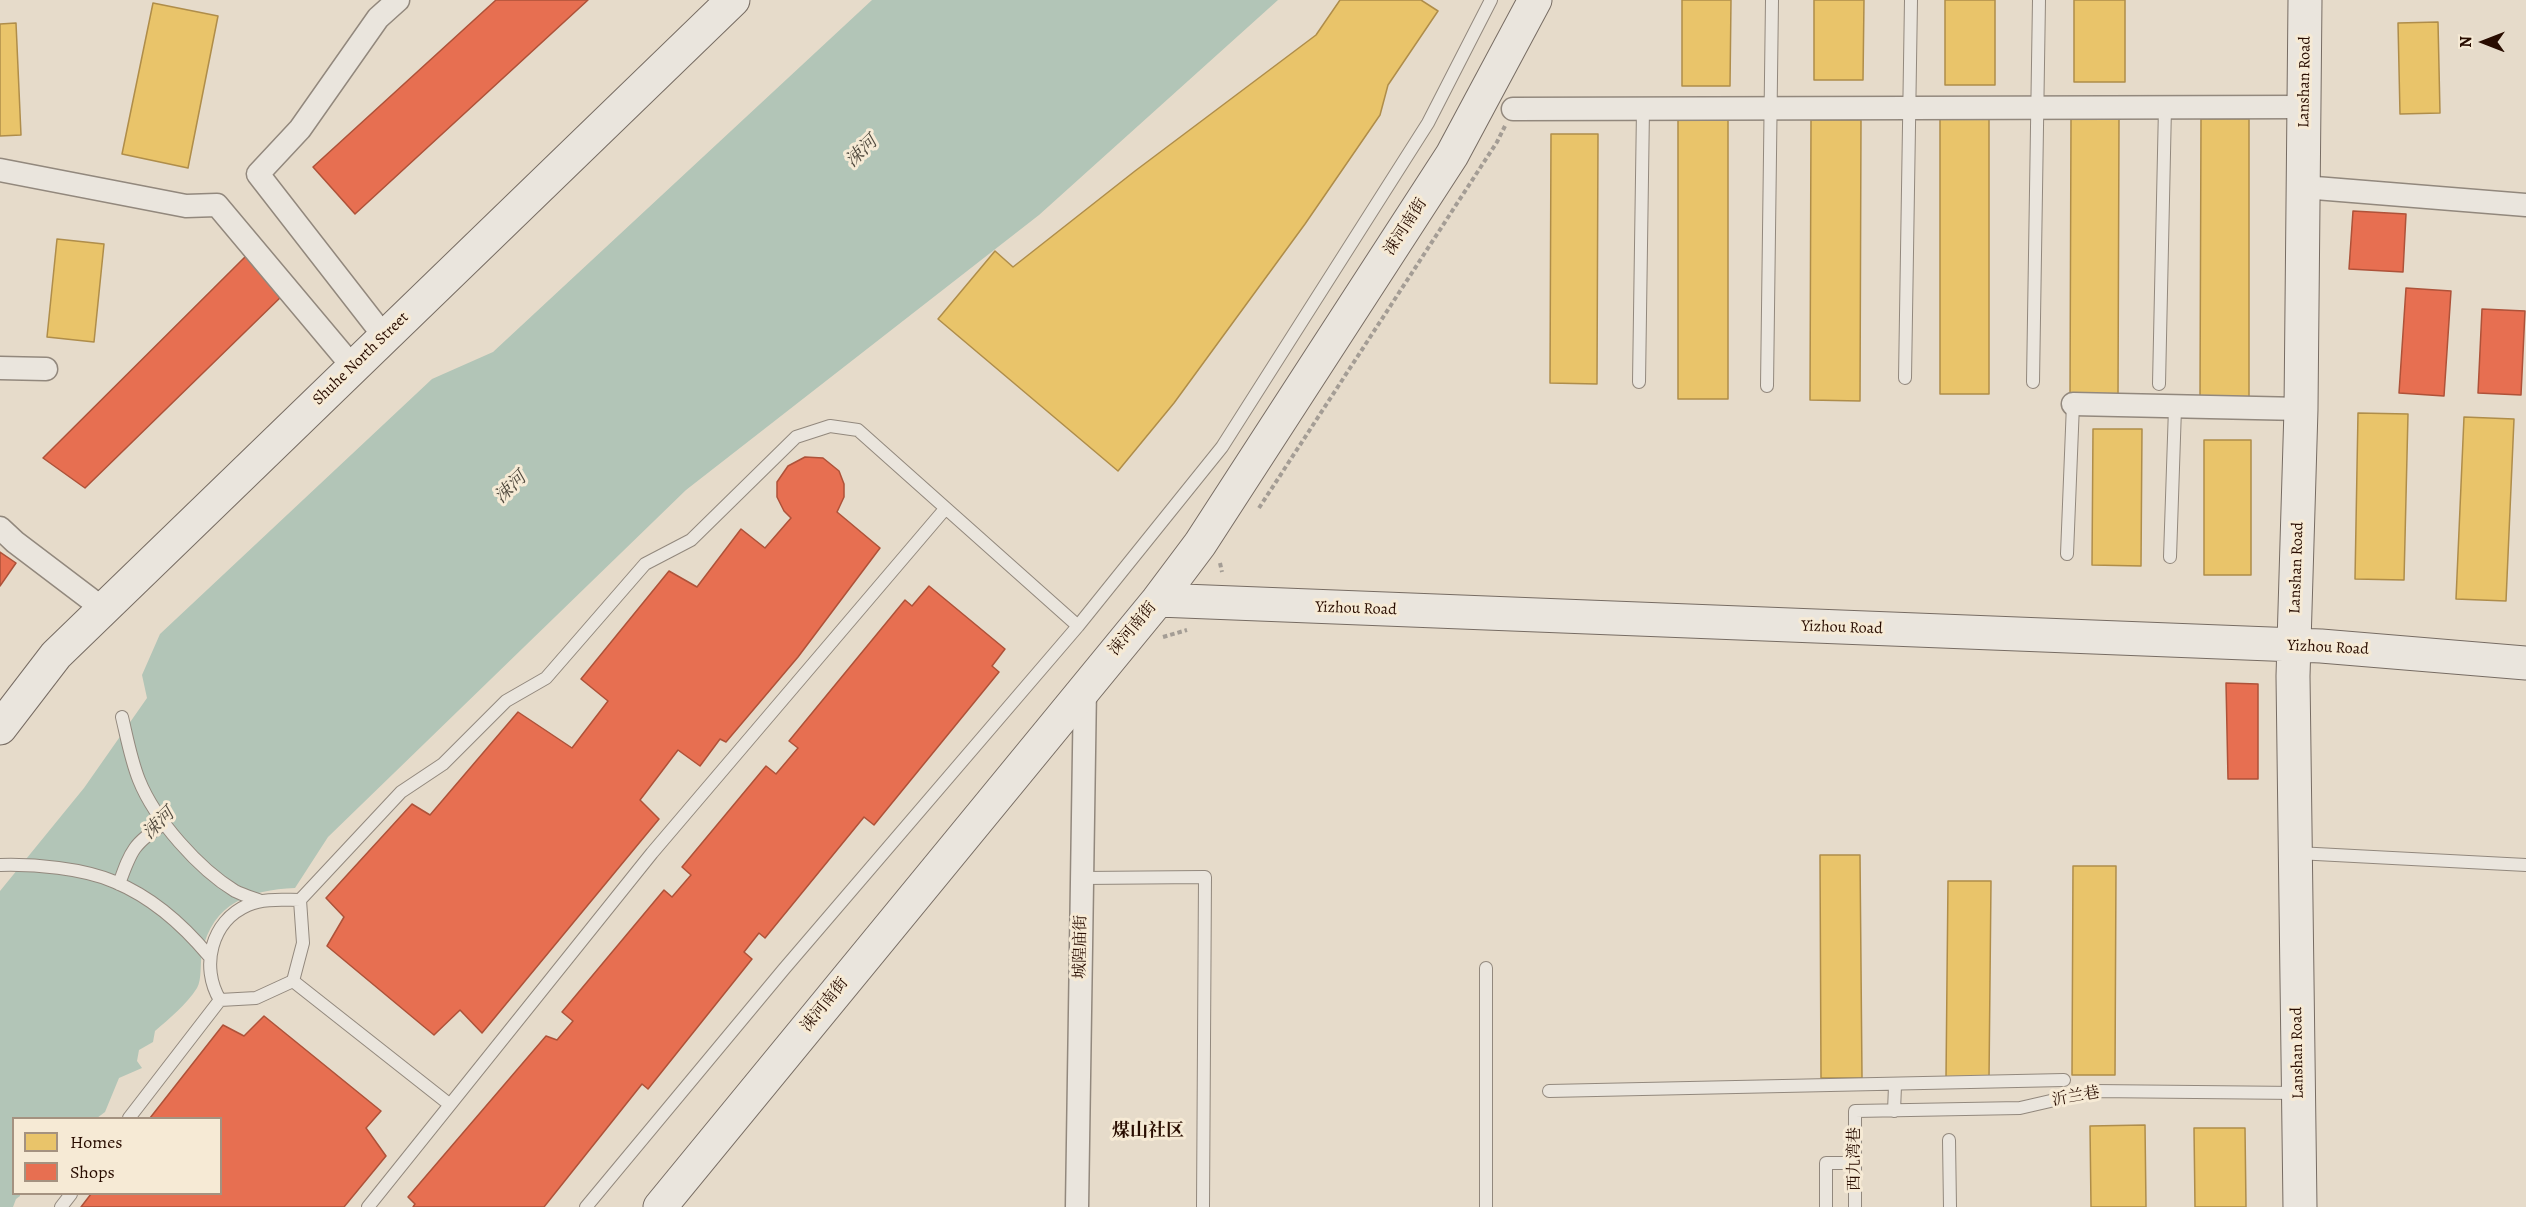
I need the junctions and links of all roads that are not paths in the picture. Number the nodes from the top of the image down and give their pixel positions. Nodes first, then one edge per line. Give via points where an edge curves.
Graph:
1 (398, 0) edge
2 (733, 0) edge
3 (1491, 0) edge
4 (1518, 0) edge
5 (1535, 0) edge
6 (1548, 0) edge
7 (1772, 0) edge
8 (1911, 0) edge
9 (2039, 0) edge
10 (2306, 0) edge
11 (2037, 107) junction
12 (2165, 107) junction
13 (2305, 107) junction
14 (1770, 108) junction
15 (1909, 108) junction
16 (1513, 109) road end
17 (1643, 109) junction
18 (1452, 155) junction
19 (0, 170) edge
20 (2303, 187) junction
21 (2526, 205) edge
22 (384, 336) junction
23 (352, 367) junction
24 (0, 368) edge
25 (46, 369) dead end
26 (1905, 378) dead end
27 (1639, 382) dead end
28 (2033, 382) dead end
29 (2159, 384) dead end
30 (1767, 386) dead end
31 (2073, 404) joint
32 (2175, 408) junction
33 (2301, 410) junction
34 (945, 509) junction
35 (0, 528) edge
36 (2067, 554) dead end
37 (2170, 557) dead end
38 (1158, 600) junction
39 (102, 608) junction
40 (1078, 626) junction
41 (2293, 647) junction
42 (2526, 663) edge
43 (1085, 687) junction
44 (122, 717) dead end
45 (0, 728) edge
46 (165, 823) junction
47 (2295, 853) junction
48 (0, 865) edge
49 (2526, 865) edge
50 (1082, 878) junction
51 (119, 884) junction
52 (300, 900) junction
53 (261, 901) junction
54 (209, 956) junction
55 (1486, 968) dead end
56 (293, 981) junction
57 (220, 1000) junction
58 (2064, 1080) dead end
59 (1895, 1086) junction
60 (1549, 1091) dead end
61 (2298, 1093) junction
62 (448, 1104) junction
63 (1855, 1111) joint
64 (1894, 1111) junction
65 (131, 1117) edge
66 (1950, 1140) dead end
67 (1855, 1163) junction
68 (70, 1195) edge
69 (61, 1207) edge
70 (368, 1207) edge
71 (586, 1207) edge
72 (660, 1207) edge
73 (1077, 1207) edge
74 (1203, 1207) edge
75 (1486, 1207) edge
76 (1826, 1207) edge
77 (1855, 1207) edge
78 (1950, 1207) edge
79 (2300, 1207) edge

1 - 22 street via 378,18 300,129 258,174
2 - 22 main road, Shuhe North Street
3 - 40 lane via 1428,123 1222,447
4 - 18 main road via 1468,100
5 - 18 main road, 涑河南街
6 - 18 main road via 1493,121
7 - 14 lane
8 - 15 lane
9 - 11 lane
10 - 13 main road, Lanshan Road
11 - 12 street
11 - 15 street
11 - 28 lane
12 - 13 street
12 - 29 lane
13 - 20 main road, Lanshan Road
14 - 15 street
14 - 17 street
14 - 30 lane
15 - 26 lane
16 - 17 street
17 - 27 lane
18 - 38 main road, 涑河南街 via 1200,544
19 - 23 street via 186,206 217,206
20 - 21 street
20 - 33 main road, Lanshan Road
22 - 23 main road, Shuhe North Street
23 - 39 main road, Shuhe North Street
24 - 25 street
31 - 32 street
31 - 36 lane
32 - 33 street
32 - 37 lane
33 - 41 main road, Lanshan Road
34 - 40 lane
34 - 52 lane via 858,430 830,426 796,436 691,540 645,564 546,678 506,701 443,764 401,792
34 - 62 lane via 652,853
35 - 39 street
38 - 41 main road, Yizhou Road
38 - 43 main road, 涑河南街
39 - 45 main road, Shuhe North Street via 56,654
40 - 71 lane via 783,969
41 - 42 main road, Yizhou Road
41 - 47 main road, Lanshan Road
43 - 50 street, 城隍庙街
43 - 72 main road, 涑河南街
44 - 46 lane via 139,781
46 - 51 lane via 137,843
46 - 53 lane via 216,878
47 - 49 lane
47 - 61 main road, Lanshan Road
48 - 51 lane via 77,872
50 - 73 street, 城隍庙街
50 - 74 lane via 1205,877
51 - 54 lane via 180,925
52 - 53 lane
52 - 56 lane via 303,943
53 - 54 lane via 247,905 219,929
54 - 57 lane via 212,988
55 - 75 lane
56 - 57 lane via 256,998
56 - 62 lane
57 - 65 lane
58 - 59 lane
59 - 60 lane
59 - 64 lane
61 - 64 lane, 沂兰巷 via 2094,1091 2020,1108
61 - 79 main road, Lanshan Road
62 - 70 lane
63 - 64 lane, 沂兰巷
63 - 67 lane, 西九湾巷
66 - 78 lane
67 - 76 lane via 1827,1163
67 - 77 lane, 西九湾巷
68 - 69 lane

